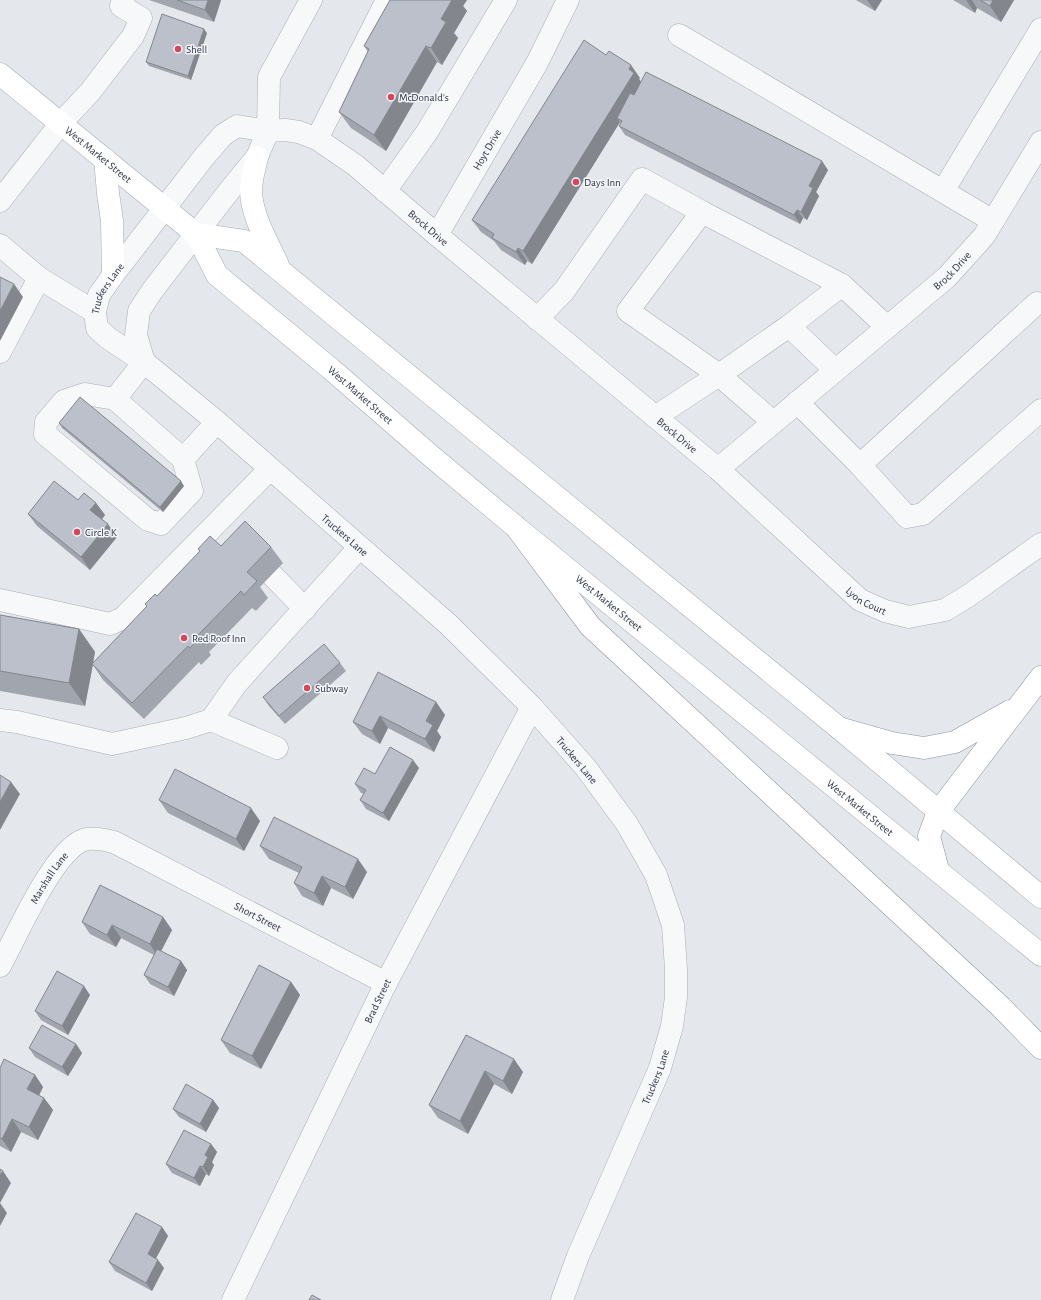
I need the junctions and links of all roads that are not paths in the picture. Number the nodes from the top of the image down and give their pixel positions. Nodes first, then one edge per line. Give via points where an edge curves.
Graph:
1 (123, 0) edge
2 (311, 0) edge
3 (387, 0) edge
4 (506, 0) edge
5 (568, 0) edge
6 (1041, 28) edge
7 (679, 35) dead end
8 (0, 74) edge
9 (61, 123) junction
10 (268, 131) junction
11 (317, 139) junction
12 (1041, 142) edge
13 (258, 157) junction
14 (105, 159) junction
15 (386, 191) junction
16 (943, 191) junction
17 (0, 201) edge
18 (164, 208) junction
19 (702, 212) junction
20 (993, 221) junction
21 (196, 234) junction
22 (436, 235) junction
23 (0, 245) edge
24 (280, 270) junction
25 (113, 275) junction
26 (39, 278) junction
27 (842, 285) junction
28 (1040, 300) edge
29 (95, 312) junction
30 (537, 318) junction
31 (789, 326) junction
32 (887, 327) junction
33 (0, 352) edge
34 (144, 362) junction
35 (835, 370) junction
36 (718, 376) junction
37 (115, 399) junction
38 (797, 402) junction
39 (1041, 410) edge
40 (655, 417) junction
41 (217, 422) junction
42 (773, 422) junction
43 (183, 459) junction
44 (860, 465) junction
45 (718, 468) junction
46 (270, 469) junction
47 (216, 523) junction
48 (516, 527) junction
49 (234, 539) edge
50 (1041, 544) edge
51 (359, 548) junction
52 (272, 575) dead end
53 (0, 600) edge
54 (306, 609) junction
55 (1041, 677) edge
56 (1018, 706) junction
57 (532, 707) junction
58 (0, 720) edge
59 (211, 720) junction
60 (839, 728) junction
61 (277, 748) dead end
62 (938, 812) junction
63 (130, 850) joint
64 (938, 870) junction
65 (1041, 897) edge
66 (1041, 955) edge
67 (0, 966) edge
68 (386, 983) junction
69 (1041, 1048) edge
70 (233, 1300) edge
71 (562, 1300) edge

1 - 9 street via 121,6 141,18 133,36 90,92
2 - 10 street via 269,77
3 - 11 street
4 - 15 street via 427,132
5 - 22 street, Hoyt Drive via 537,63
6 - 16 street
7 - 16 street
8 - 9 main road, West Market Street
9 - 14 main road, West Market Street
9 - 17 street
10 - 11 street, Brock Drive via 298,132
10 - 13 street
10 - 18 street, Brock Drive via 238,126 223,135
11 - 15 street, Brock Drive via 355,165
12 - 20 street, Brock Drive
13 - 21 street
13 - 24 main road via 250,189 252,202 259,225
14 - 18 main road, West Market Street
14 - 25 main road via 112,221
15 - 22 street, Brock Drive
16 - 20 street
18 - 21 main road, West Market Street
18 - 25 street, Truckers Lane
19 - 27 street
19 - 30 street via 642,179 564,291
19 - 36 street via 628,311
20 - 32 street, Brock Drive via 984,236 947,277
21 - 24 main road via 244,241
21 - 34 street via 139,311 136,335
21 - 48 main road, West Market Street via 217,275
22 - 30 street, Brock Drive
23 - 26 street
24 - 60 main road
25 - 29 street, Truckers Lane via 99,295
26 - 29 street
26 - 33 street
27 - 31 street
27 - 32 street
28 - 44 street
29 - 34 street, Truckers Lane via 97,328
30 - 40 street, Brock Drive
31 - 35 street
31 - 36 street
32 - 35 street, Brock Drive
34 - 37 street
34 - 41 street, Truckers Lane
35 - 38 street, Brock Drive
36 - 40 street
36 - 42 street
37 - 43 street
37 - 43 street via 84,394 64,401 46,422 45,434 148,520 161,524 192,491
38 - 42 street, Brock Drive
38 - 44 street
39 - 44 street via 923,514 907,517
40 - 45 street, Brock Drive
41 - 43 street
41 - 46 street, Truckers Lane
42 - 45 street, Brock Drive
45 - 50 street, Lyon Court via 860,600 885,612 909,617 945,610
46 - 47 street
46 - 51 street, Truckers Lane
47 - 49 street
47 - 53 street via 123,618 110,624
48 - 64 main road, West Market Street
48 - 69 main road via 590,626 1001,1007
51 - 54 street
51 - 57 street, Truckers Lane via 448,624
52 - 54 street
54 - 59 street via 237,683
55 - 56 main road
56 - 60 main road via 955,742 924,748 892,743
56 - 62 main road
57 - 68 street, Brad Street
57 - 71 street, Truckers Lane via 586,768 626,824 656,875 672,925 676,969 672,1026 660,1068 578,1256
58 - 59 street via 112,744
59 - 61 street
60 - 62 main road
62 - 64 main road via 929,836
62 - 65 main road
63 - 67 street, Marshall Lane via 114,842 91,838 70,849 46,879
63 - 68 street, Short Street
64 - 66 main road, West Market Street
68 - 70 street, Brad Street

